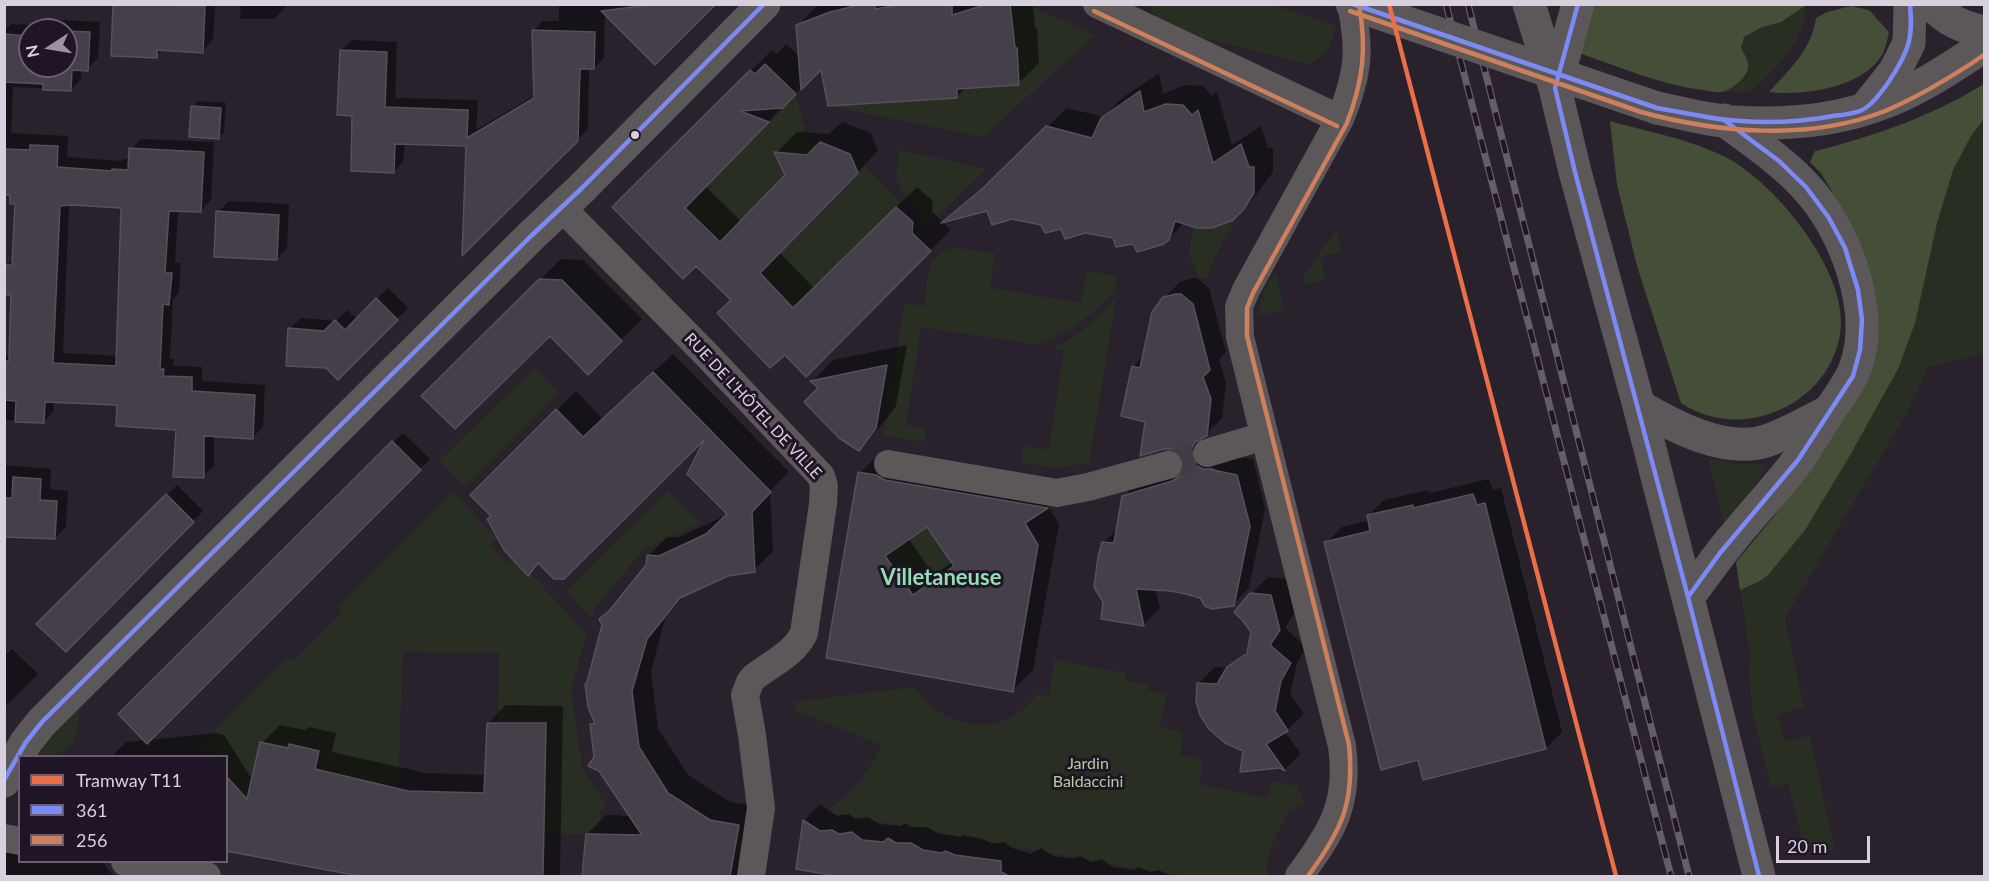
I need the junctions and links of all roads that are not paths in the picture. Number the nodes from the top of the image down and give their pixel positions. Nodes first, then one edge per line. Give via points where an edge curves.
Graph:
1 (764, 4) edge
2 (1097, 4) edge
3 (1352, 4) edge
4 (1529, 4) edge
5 (1578, 4) edge
6 (1910, 4) edge
7 (1932, 4) edge
8 (1984, 32) edge
9 (1984, 46) edge
10 (1555, 88) junction
11 (1863, 110) junction
12 (1340, 119) junction
13 (1724, 120) junction
14 (562, 208) junction
15 (1639, 406) junction
16 (1829, 411) junction
17 (1264, 436) junction
18 (1207, 453) tunnel mouth
19 (888, 464) dead end
20 (1168, 465) tunnel mouth
21 (1688, 597) junction
22 (19, 755) edge
23 (18, 756) edge
24 (4, 781) edge
25 (136, 863) edge
26 (207, 876) edge
27 (751, 876) edge
28 (1299, 876) edge
29 (1759, 876) edge

1 - 14 street
2 - 12 street
3 - 12 street via 1357,61 1352,91
3 - 13 street, bridge via 1657,108
4 - 10 street
5 - 10 street
6 - 11 street via 1911,29 1906,50 1884,86
7 - 8 street via 1957,24
9 - 11 street via 1912,89
10 - 15 street
11 - 13 street via 1779,123
12 - 17 street via 1239,307 1240,337
13 - 16 street via 1779,161 1806,187 1845,248 1858,290 1860,350 1852,376
14 - 22 street via 42,722
14 - 27 street, RUE DE L'HÔTEL DE VILLE via 704,352 823,482 804,633 789,652 754,677 745,695 761,808
15 - 16 street via 1680,429 1741,444 1765,441
15 - 21 street
16 - 21 street via 1798,460
17 - 18 street
17 - 28 street via 1345,769 1340,804 1330,831
19 - 20 street via 1057,493
21 - 29 street
23 - 24 street
25 - 26 street

